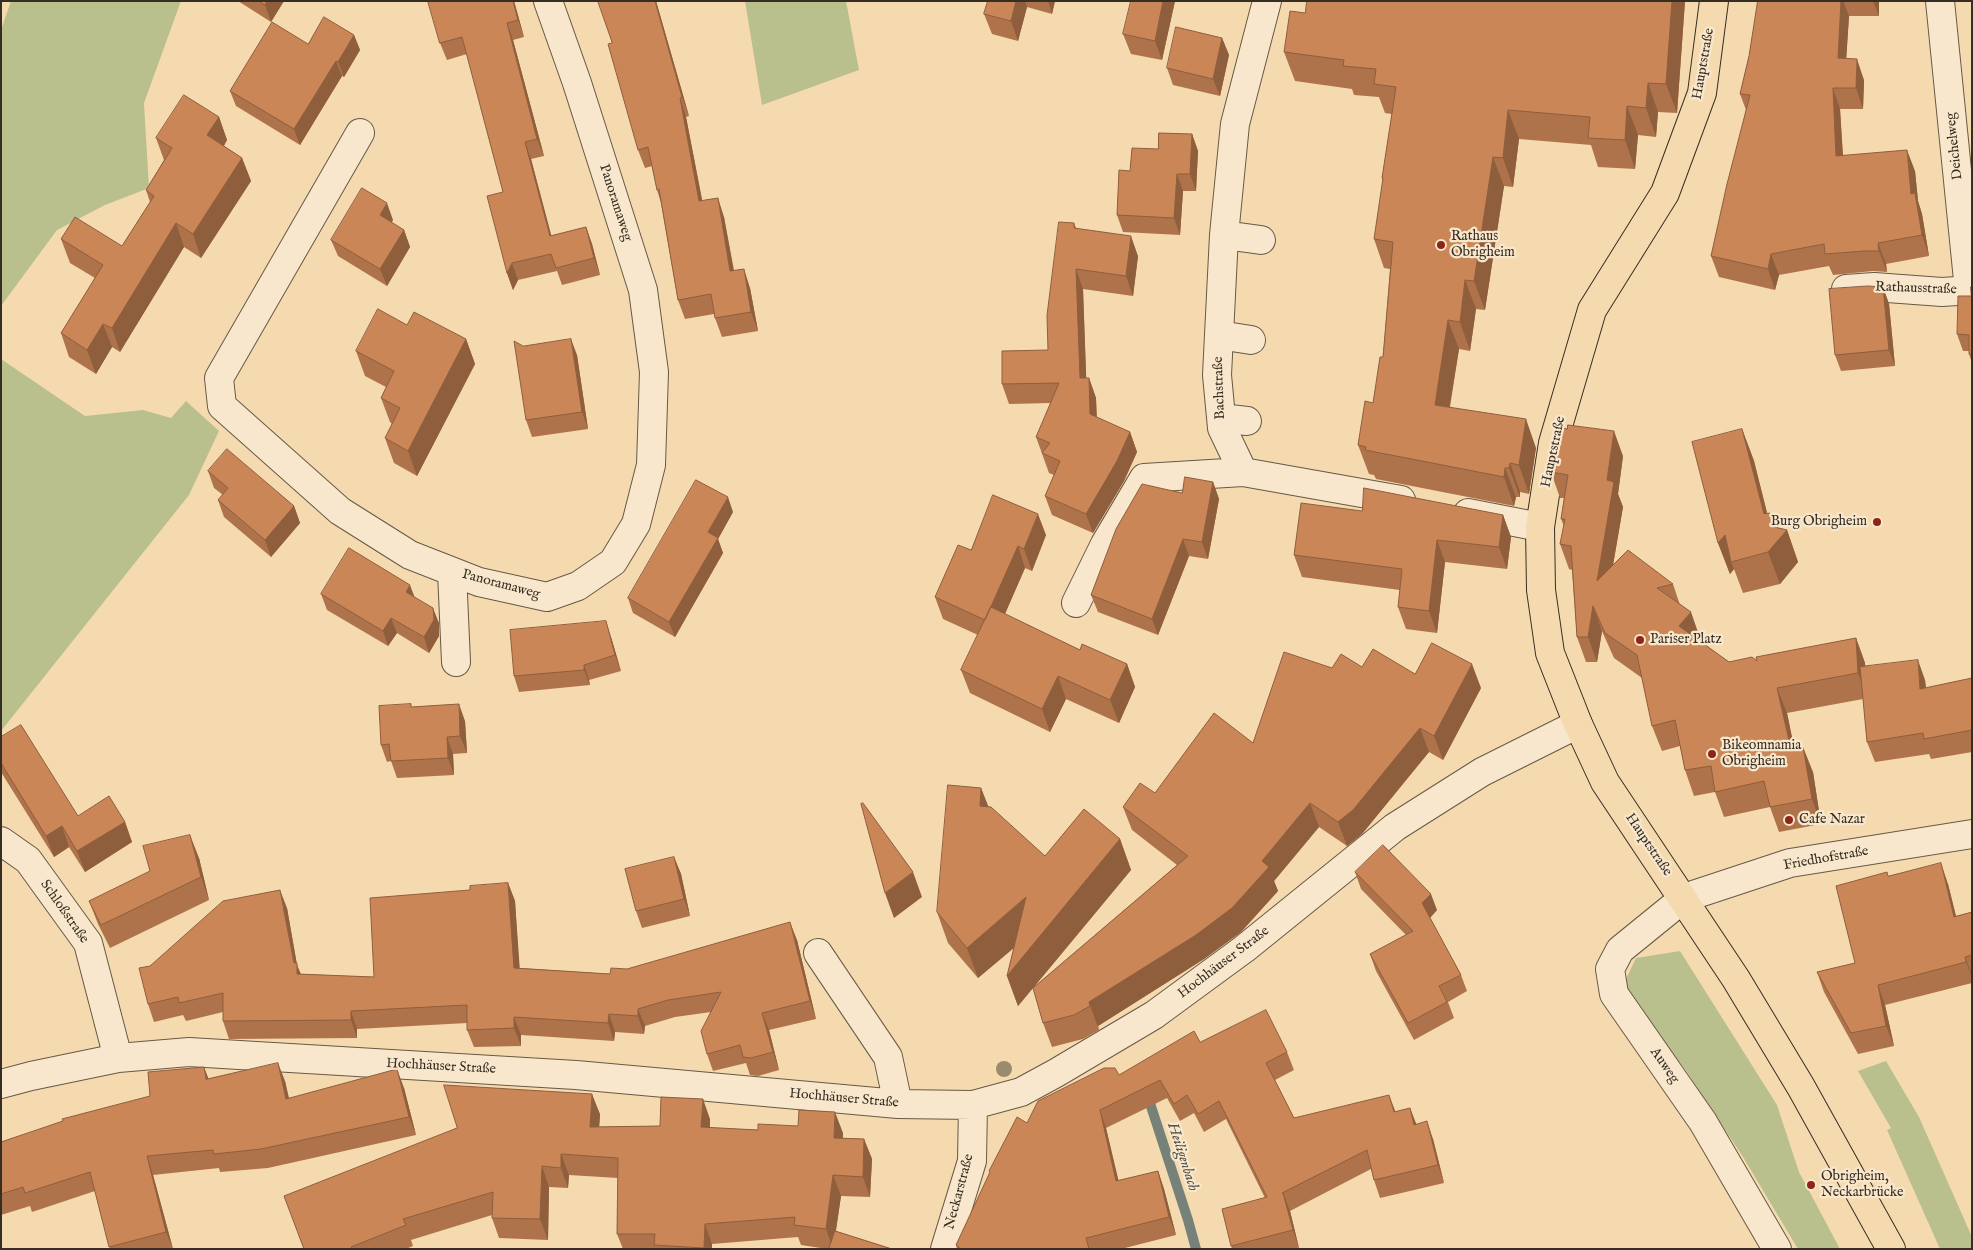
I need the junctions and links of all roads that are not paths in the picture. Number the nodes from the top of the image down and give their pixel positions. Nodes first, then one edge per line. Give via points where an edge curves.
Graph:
1 (548, 1) edge
2 (1266, 1) edge
3 (1714, 1) edge
4 (1940, 1) edge
5 (360, 133) dead end
6 (1224, 235) junction
7 (1261, 240) dead end
8 (1970, 290) edge
9 (1831, 291) edge
10 (1219, 335) junction
11 (1251, 340) dead end
12 (1243, 472) junction
13 (1540, 526) junction
14 (452, 572) junction
15 (1076, 603) dead end
16 (456, 662) dead end
17 (1578, 724) junction
18 (1972, 835) edge
19 (1, 841) edge
20 (1684, 898) junction
21 (818, 953) dead end
22 (118, 1058) junction
23 (1, 1084) edge
24 (898, 1104) junction
25 (974, 1105) junction
26 (945, 1249) edge
27 (1777, 1249) edge
28 (1891, 1249) edge

1 - 14 street, Panoramaweg via 643,290 654,372 651,465 636,524 613,562 578,586 547,597 479,582
2 - 6 street, Bachstraße via 1235,124
3 - 13 main road, Hauptstraße via 1702,92 1665,193 1592,310 1553,444
4 - 8 street, Deichelweg
5 - 14 street, Panoramaweg via 219,378 222,406 340,511 410,555
6 - 7 street
6 - 10 street, Bachstraße
8 - 9 street, Rathausstraße via 1942,292 1874,286
10 - 11 street
10 - 12 street, Bachstraße via 1217,375 1234,419 1222,428
12 - 13 street
12 - 15 street via 1144,478 1105,544
13 - 17 main road, Hauptstraße via 1540,590 1550,653
14 - 16 street
17 - 20 main road, Hauptstraße via 1605,782
17 - 25 street, Hochhäuser Straße via 1482,772 1395,826 1244,949 1154,1015 1021,1092
18 - 20 street, Friedhofstraße via 1790,863
19 - 22 street, Schloßstraße via 28,860 88,943
20 - 27 street, Auweg via 1620,950 1610,969 1614,994 1702,1122
20 - 28 main road, Hauptstraße via 1801,1087
21 - 24 street via 888,1057
22 - 23 street, Hochhäuser Straße
22 - 24 street, Hochhäuser Straße via 208,1053 576,1075
24 - 25 street, Hochhäuser Straße
25 - 26 street, Neckarstraße via 972,1161

